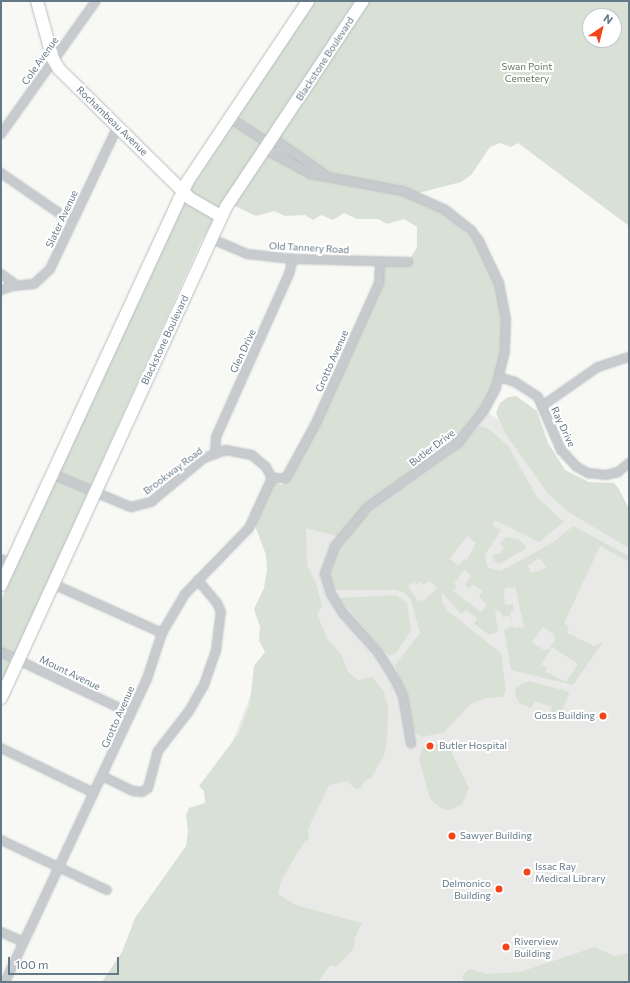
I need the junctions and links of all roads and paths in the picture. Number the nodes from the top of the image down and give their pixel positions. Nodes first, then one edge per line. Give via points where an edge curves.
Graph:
1 (36, 1) edge
2 (96, 1) edge
3 (308, 1) edge
4 (363, 1) edge
5 (53, 60) junction
6 (230, 118) junction
7 (118, 126) junction
8 (1, 134) edge
9 (268, 143) junction
10 (1, 173) edge
11 (332, 179) junction
12 (183, 191) junction
13 (221, 216) junction
14 (72, 222) junction
15 (212, 239) junction
16 (293, 259) junction
17 (380, 262) junction
18 (408, 262) dead end
19 (1, 274) edge
20 (16, 285) junction
21 (1, 290) edge
22 (629, 357) edge
23 (500, 377) junction
24 (542, 406) junction
25 (215, 453) junction
26 (629, 464) edge
27 (52, 474) junction
28 (272, 478) junction
29 (95, 493) junction
30 (6, 561) edge
31 (198, 580) junction
32 (53, 584) junction
33 (1, 585) edge
34 (162, 633) junction
35 (1, 652) edge
36 (19, 660) junction
37 (1, 698) edge
38 (130, 713) junction
39 (411, 743) dead end
40 (1, 748) edge
41 (102, 776) junction
42 (94, 793) junction
43 (1, 840) edge
44 (59, 867) junction
45 (107, 890) dead end
46 (1, 932) edge
47 (23, 942) junction
48 (5, 982) edge

1 - 5 main road, Rochambeau Avenue
2 - 5 street, Cole Avenue
3 - 6 main road
4 - 9 main road, Blackstone Boulevard
5 - 7 main road, Rochambeau Avenue
5 - 8 street, Cole Avenue
6 - 9 street, Butler Drive
6 - 12 main road
7 - 12 main road, Rochambeau Avenue
7 - 14 street, Slater Avenue
9 - 11 street, Butler Drive via 278,142
9 - 11 street, Butler Drive via 272,153 282,159 311,174
9 - 13 main road, Blackstone Boulevard
10 - 14 street
11 - 23 street, Butler Drive via 418,196 444,209 471,230 492,266 504,305 506,332
12 - 13 main road, Rochambeau Avenue
12 - 27 main road
13 - 15 main road, Blackstone Boulevard
14 - 20 street, Slater Avenue via 45,276 30,286
15 - 16 street, Old Tannery Road via 247,254
15 - 29 main road, Blackstone Boulevard
16 - 17 street, Old Tannery Road
16 - 25 street, Glen Drive via 289,274 216,437
17 - 18 street, Old Tannery Road
17 - 28 street, Grotto Avenue via 379,283 294,466 286,478
19 - 20 street
20 - 21 street, Slater Avenue
22 - 24 street, Ray Drive via 598,367
23 - 24 street, Ray Drive via 534,393
23 - 39 street, Butler Drive via 485,410 467,434 367,508 335,546 326,566 325,574 332,594 343,613 378,652 398,686
24 - 26 street, Ray Drive via 561,450 577,467 588,473 606,475 618,472
25 - 28 street, Brookway Road via 226,450 252,455 266,467
25 - 29 street, Brookway Road via 159,496 140,507 122,504
27 - 29 street, Brookway Road
27 - 30 main road
28 - 31 street, Grotto Avenue via 249,528
29 - 32 main road, Blackstone Boulevard
30 - 33 main road
31 - 34 street, Grotto Avenue via 185,594
31 - 41 street via 217,603 221,612 216,651 204,685 189,711 158,751 148,788 142,792 133,791
32 - 34 street
32 - 36 main road, Blackstone Boulevard
34 - 38 street, Grotto Avenue via 146,679
35 - 36 street, Mount Avenue
36 - 37 main road, Blackstone Boulevard
36 - 38 street, Mount Avenue
38 - 41 street, Grotto Avenue
40 - 42 street
41 - 42 street, Grotto Avenue
42 - 44 street, Grotto Avenue
43 - 44 street
44 - 45 street
44 - 47 street, Grotto Avenue
46 - 47 street
47 - 48 street, Grotto Avenue

